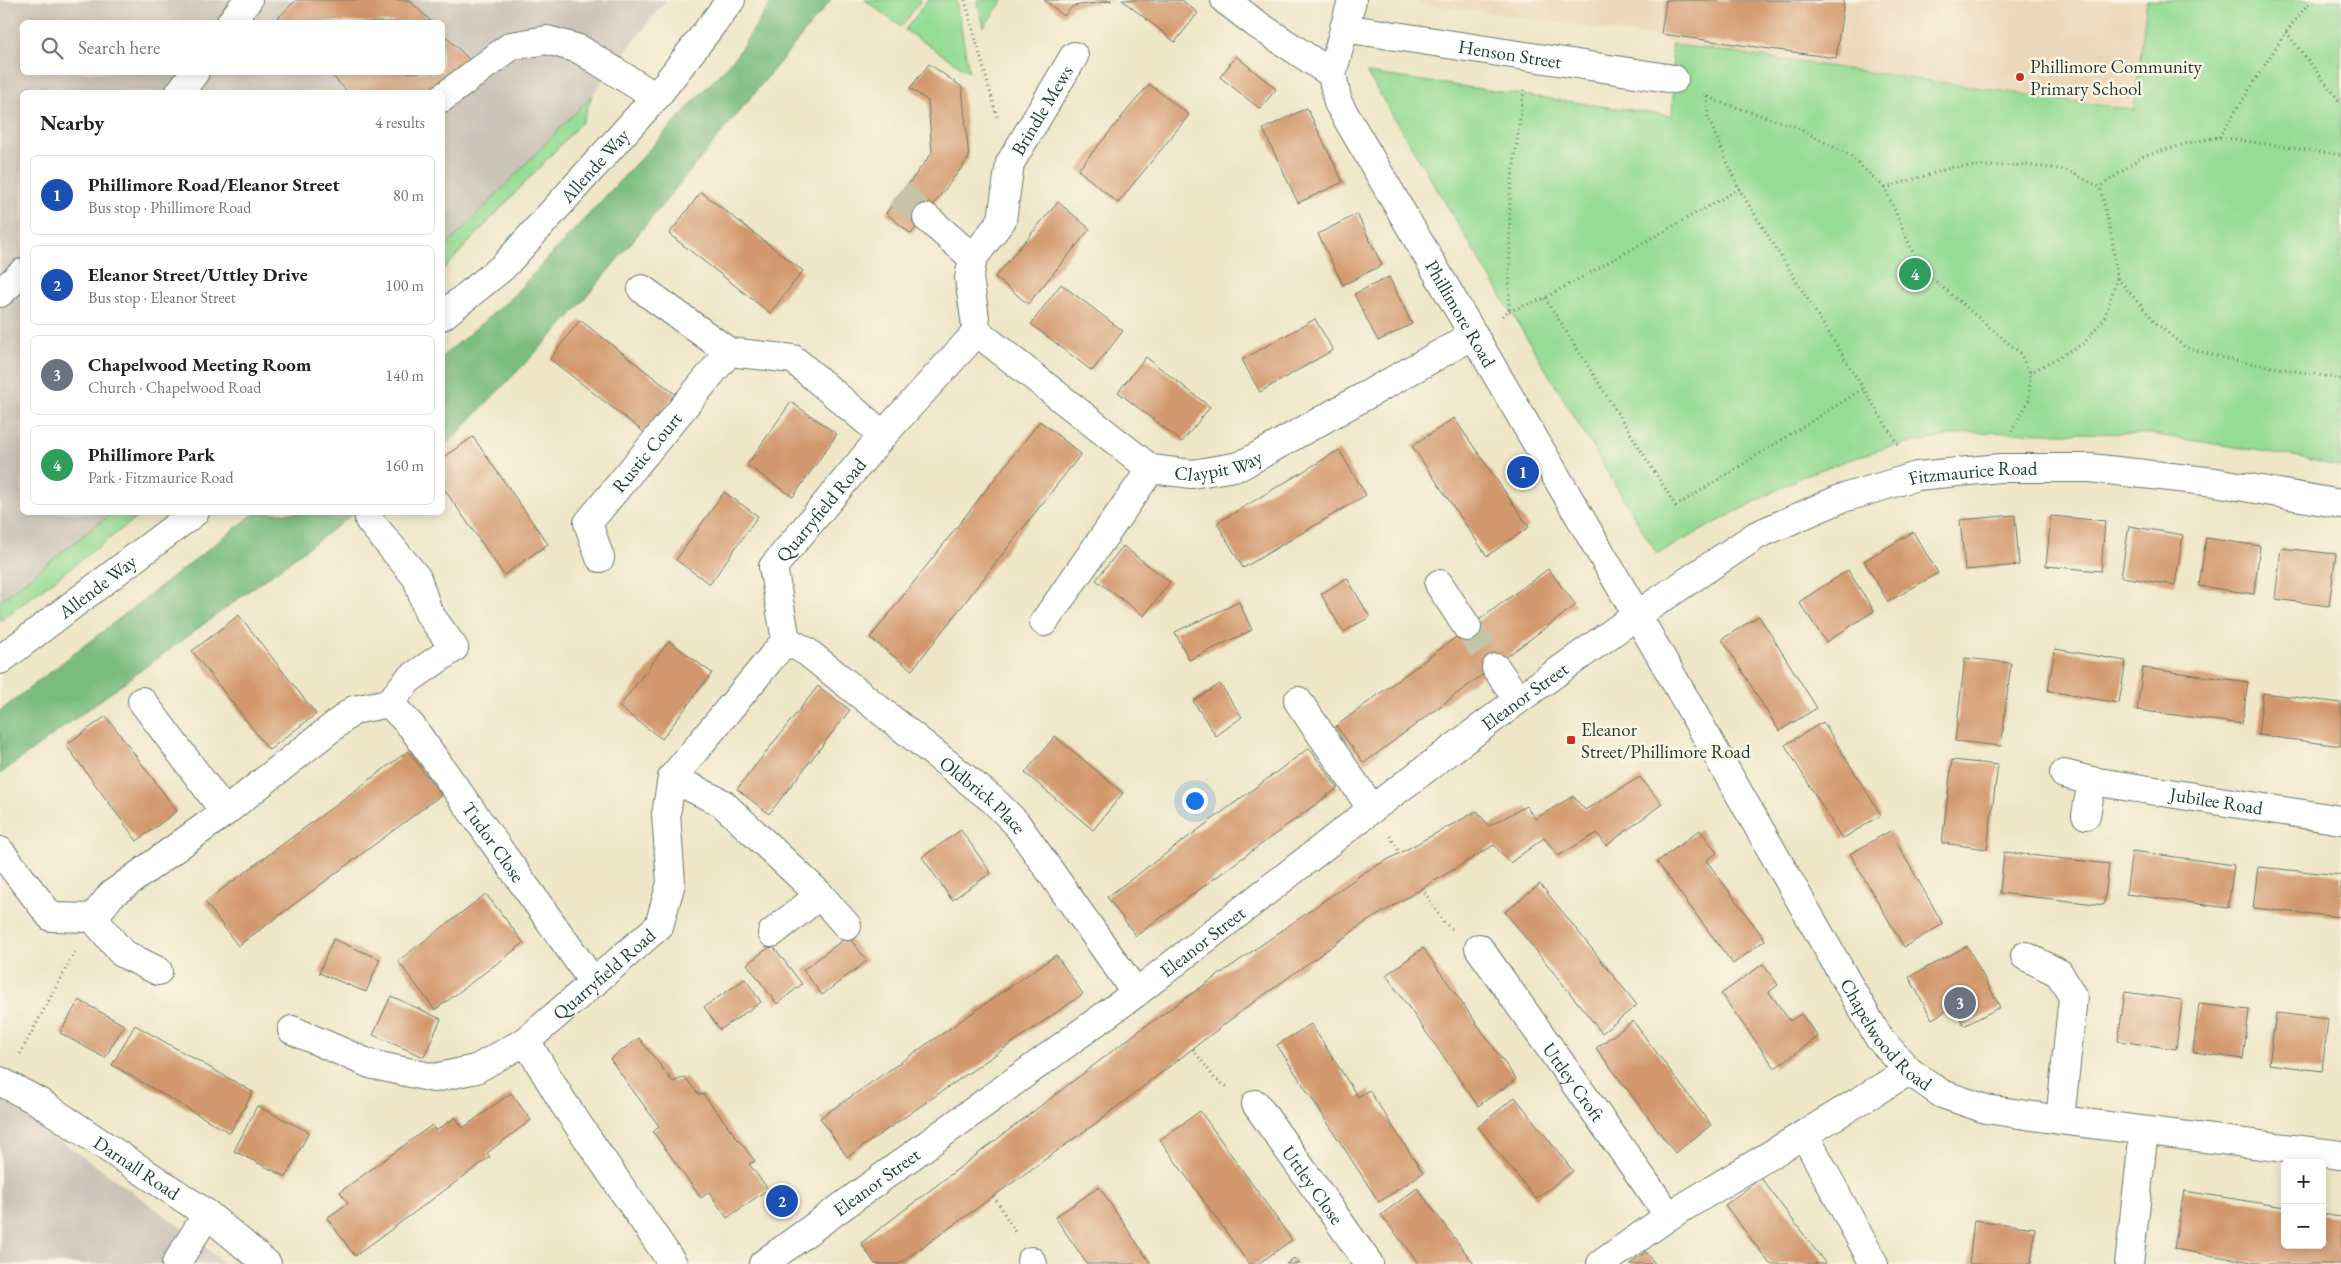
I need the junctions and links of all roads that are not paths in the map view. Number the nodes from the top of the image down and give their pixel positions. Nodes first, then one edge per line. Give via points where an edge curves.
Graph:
1 (248, 0) edge
2 (731, 0) edge
3 (1225, 0) edge
4 (1352, 0) edge
5 (233, 20) edge
6 (1344, 28) junction
7 (1074, 56) dead end
8 (1332, 74) junction
9 (193, 75) edge
10 (1674, 78) road end
11 (182, 90) edge
12 (445, 96) edge
13 (656, 97) junction
14 (927, 218) tunnel mouth
15 (973, 258) junction
16 (20, 275) edge
17 (642, 289) dead end
18 (0, 293) edge
19 (445, 314) edge
20 (977, 332) junction
21 (1474, 334) junction
22 (729, 352) junction
23 (883, 435) junction
24 (1152, 470) junction
25 (2341, 504) edge
26 (190, 515) edge
27 (368, 520) dead end
28 (600, 558) dead end
29 (1438, 584) dead end
30 (1637, 615) junction
31 (1044, 622) dead end
32 (1467, 627) tunnel mouth
33 (786, 640) junction
34 (0, 660) edge
35 (1496, 668) tunnel mouth
36 (1518, 700) junction
37 (142, 701) dead end
38 (1298, 701) dead end
39 (389, 703) junction
40 (2064, 774) dead end
41 (672, 778) junction
42 (2092, 781) junction
43 (1372, 809) junction
44 (225, 812) junction
45 (2086, 815) dead end
46 (2341, 820) edge
47 (0, 851) edge
48 (820, 895) junction
49 (93, 918) junction
50 (847, 926) dead end
51 (772, 933) dead end
52 (1479, 948) road end
53 (2025, 956) dead end
54 (158, 971) dead end
55 (594, 983) junction
56 (1136, 994) junction
57 (292, 1030) dead end
58 (526, 1041) junction
59 (1909, 1071) junction
60 (2, 1082) edge
61 (1256, 1104) road end
62 (2060, 1120) junction
63 (2144, 1131) junction
64 (1804, 1134) junction
65 (2341, 1155) edge
66 (207, 1214) junction
67 (1669, 1216) junction
68 (778, 1260) edge
69 (176, 1264) edge
70 (267, 1264) edge
71 (673, 1264) edge
72 (1369, 1264) edge
73 (1601, 1264) edge
74 (1874, 1264) edge
75 (2129, 1264) edge

1 - 5 street
2 - 13 street, Allende Way
3 - 8 street
4 - 6 street, Phillimore Road
6 - 8 street, Phillimore Road
6 - 10 street, Henson Street
7 - 15 street, Brindle Mews via 1010,163 1002,220
8 - 21 street, Phillimore Road via 1338,103
9 - 11 street
12 - 13 street via 511,46 547,40 579,49
13 - 19 street, Allende Way via 503,267
14 - 15 street
15 - 20 street, Brindle Mews via 969,278
16 - 18 street
17 - 22 street
20 - 23 street, Quarryfield Road
20 - 24 street, Claypit Way
21 - 24 street, Claypit Way via 1240,466 1192,474
21 - 30 street, Phillimore Road
22 - 23 street via 793,359
22 - 28 street, Rustic Court via 588,523
23 - 33 street, Quarryfield Road via 774,567
24 - 31 street
25 - 30 street, Fitzmaurice Road via 2215,482 2100,469 2000,468 1917,476 1840,499 1758,535
26 - 34 street, Allende Way
27 - 39 street via 417,578 428,612 454,648 408,680
29 - 32 street
30 - 36 street, Eleanor Street
30 - 59 street, Chapelwood Road via 1879,1038
33 - 41 street
33 - 56 street, Oldbrick Place via 822,664 993,800 1016,823
35 - 36 street
36 - 43 street, Eleanor Street
37 - 44 street
38 - 43 street
39 - 44 street via 354,710
39 - 55 street, Tudor Close via 412,727
40 - 42 street, Jubilee Road
41 - 48 street via 722,803
41 - 55 street, Quarryfield Road via 666,814 671,883 660,926
42 - 45 street
42 - 46 street, Jubilee Road
43 - 56 street, Eleanor Street
44 - 49 street via 111,895
47 - 49 street via 51,917
48 - 50 street
48 - 51 street
49 - 54 street via 122,953
52 - 67 street, Uttley Croft
53 - 62 street via 2059,973 2073,997
55 - 58 street, Quarryfield Road
56 - 68 street, Eleanor Street
57 - 58 street, Quarryfield Road via 370,1064 434,1078 476,1069
58 - 71 street via 564,1104
59 - 62 street, Chapelwood Road via 1942,1094 1986,1109
59 - 64 street
60 - 66 street, Darnall Road via 39,1102
61 - 72 street, Uttley Close
62 - 63 street, Chapelwood Road
63 - 65 street, Chapelwood Road
63 - 75 street
64 - 67 street
64 - 74 street
66 - 69 street
66 - 70 street, Darnall Road
67 - 73 street

